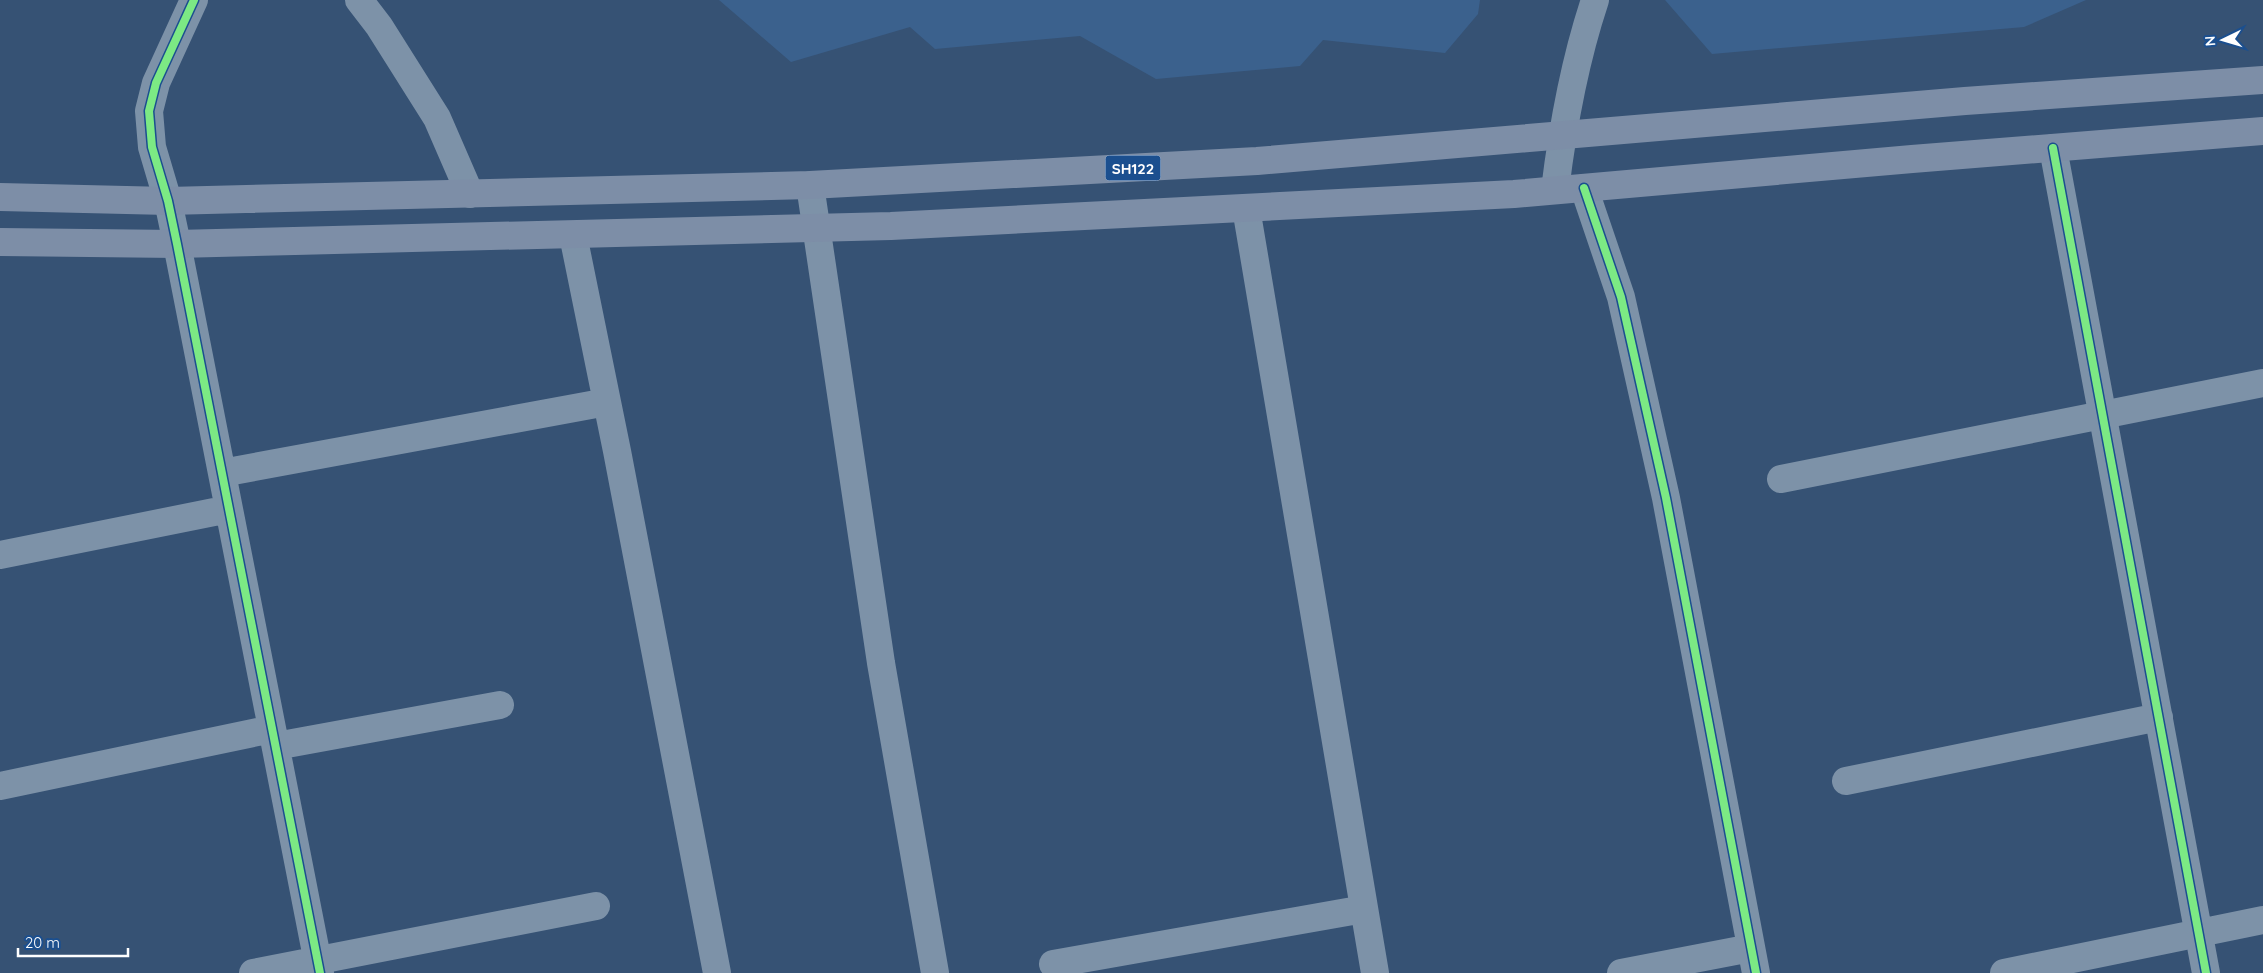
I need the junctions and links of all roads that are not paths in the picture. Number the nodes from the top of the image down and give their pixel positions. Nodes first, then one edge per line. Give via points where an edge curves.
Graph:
1 (194, 0) edge
2 (359, 0) edge
3 (1594, 0) edge
4 (2263, 80) edge
5 (2263, 131) edge
6 (1562, 136) junction
7 (2053, 148) junction
8 (810, 185) junction
9 (1584, 188) junction
10 (1555, 190) junction
11 (470, 194) junction
12 (0, 197) edge
13 (168, 201) junction
14 (1246, 208) junction
15 (815, 229) junction
16 (573, 235) junction
17 (0, 242) edge
18 (177, 244) junction
19 (2263, 384) edge
20 (606, 402) junction
21 (2104, 415) junction
22 (222, 473) junction
23 (1781, 479) dead end
24 (229, 509) junction
25 (0, 555) edge
26 (500, 705) dead end
27 (2159, 717) junction
28 (274, 738) junction
29 (1846, 781) dead end
30 (0, 786) edge
31 (596, 906) dead end
32 (1364, 908) junction
33 (2263, 920) edge
34 (2198, 934) junction
35 (1753, 960) edge
36 (1053, 964) dead end
37 (319, 967) edge
38 (252, 973) edge
39 (717, 973) edge
40 (935, 973) edge
41 (1375, 973) edge
42 (1621, 973) edge
43 (2004, 973) edge
44 (2206, 973) edge

1 - 13 street via 156,83 149,111 152,147
2 - 11 street via 379,26 436,118
3 - 6 street via 1579,47
4 - 6 main road, SH122 via 1955,102
5 - 7 main road
6 - 8 main road, SH122 via 1257,161
6 - 10 street
7 - 9 main road
7 - 21 street
8 - 11 main road, SH122
8 - 15 street
9 - 10 main road
9 - 35 street via 1621,297 1666,498
10 - 14 main road
11 - 13 main road, SH122
12 - 13 main road, SH122
13 - 18 street
14 - 15 main road
14 - 32 street
15 - 16 main road
15 - 40 street via 881,663
16 - 18 main road
16 - 20 street
17 - 18 main road
18 - 22 street
19 - 21 street
20 - 22 street
20 - 39 street
21 - 23 street
21 - 27 street
22 - 24 street
24 - 25 street
24 - 28 street
26 - 28 street
27 - 29 street
27 - 34 street
28 - 30 street
28 - 37 street
31 - 37 street
32 - 36 street
32 - 41 street
33 - 34 street
34 - 43 street
34 - 44 street
35 - 42 street
37 - 38 street

